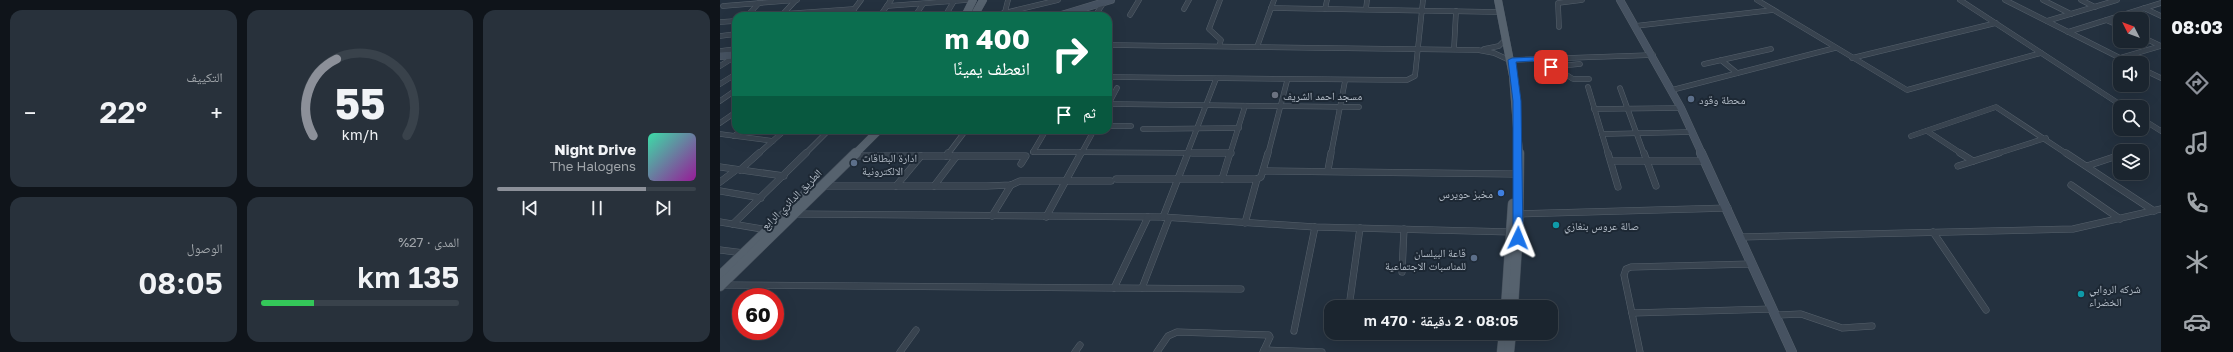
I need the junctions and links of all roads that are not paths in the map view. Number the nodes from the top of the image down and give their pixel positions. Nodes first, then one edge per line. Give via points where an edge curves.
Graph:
1 (728, 0) edge
2 (796, 0) edge
3 (861, 0) edge
4 (891, 0) edge
5 (967, 0) edge
6 (973, 0) edge
7 (984, 0) edge
8 (1008, 0) edge
9 (1055, 0) edge
10 (1139, 0) edge
11 (1189, 0) edge
12 (1220, 0) edge
13 (1274, 0) edge
14 (1327, 0) edge
15 (1367, 0) edge
16 (1423, 0) edge
17 (1494, 0) edge
18 (1498, 0) edge
19 (1582, 0) edge
20 (1620, 0) edge
21 (1758, 0) edge
22 (1960, 0) edge
23 (2005, 0) edge
24 (2043, 0) edge
25 (2081, 0) edge
26 (2117, 0) edge
27 (2158, 0) edge
28 (954, 1) junction
29 (1107, 1) edge
30 (2161, 2) edge
31 (759, 3) junction
32 (923, 4) junction
33 (887, 6) junction
34 (721, 7) edge
35 (2095, 7) junction
36 (1271, 8) junction
37 (2144, 8) junction
38 (854, 9) junction
39 (1184, 9) dead end
40 (1325, 9) junction
41 (1366, 9) junction
42 (1773, 10) junction
43 (1421, 11) junction
44 (1456, 11) junction
45 (751, 12) edge
46 (785, 12) edge
47 (831, 12) edge
48 (852, 12) edge
49 (883, 12) edge
50 (918, 12) edge
51 (947, 12) edge
52 (967, 12) edge
53 (976, 12) edge
54 (1005, 12) joint
55 (1071, 12) edge
56 (1098, 12) edge
57 (1498, 12) junction
58 (2071, 14) junction
59 (1130, 15) dead end
60 (2161, 16) edge
61 (732, 20) edge
62 (2106, 20) junction
63 (2047, 21) junction
64 (720, 22) edge
65 (1996, 23) junction
66 (2113, 23) edge
67 (1635, 26) junction
68 (1559, 27) dead end
69 (732, 32) edge
70 (2068, 32) junction
71 (729, 35) junction
72 (732, 35) edge
73 (720, 36) edge
74 (2149, 40) edge
75 (1504, 41) junction
76 (1112, 45) edge
77 (1219, 46) junction
78 (2161, 46) edge
79 (1257, 47) junction
80 (1835, 48) junction
81 (1419, 49) junction
82 (1454, 49) junction
83 (1771, 49) dead end
84 (1478, 50) junction
85 (720, 53) edge
86 (732, 53) edge
87 (2041, 53) junction
88 (1653, 55) junction
89 (732, 56) edge
90 (2116, 56) edge
91 (2127, 56) edge
92 (1852, 58) junction
93 (1535, 59) junction
94 (1509, 60) junction
95 (1720, 60) junction
96 (1580, 64) dead end
97 (1704, 64) dead end
98 (720, 66) edge
99 (1554, 67) junction
100 (2149, 72) edge
101 (1737, 73) junction
102 (732, 77) edge
103 (1112, 77) edge
104 (2161, 78) edge
105 (1216, 79) junction
106 (1589, 79) dead end
107 (720, 81) edge
108 (726, 81) junction
109 (732, 81) edge
110 (1287, 81) junction
111 (1345, 81) junction
112 (720, 84) edge
113 (1588, 87) dead end
114 (1117, 88) dead end
115 (1620, 88) dead end
116 (1672, 90) junction
117 (732, 93) edge
118 (1112, 97) edge
119 (2113, 100) edge
120 (720, 101) edge
121 (1112, 104) edge
122 (1206, 106) junction
123 (1245, 106) junction
124 (1280, 106) junction
125 (1340, 106) junction
126 (1359, 107) dead end
127 (1627, 108) junction
128 (1681, 108) junction
129 (1594, 109) junction
130 (732, 115) edge
131 (720, 123) edge
132 (2149, 123) edge
133 (1112, 126) edge
134 (1130, 126) dead end
135 (1197, 128) junction
136 (1239, 128) junction
137 (1143, 129) dead end
138 (1927, 131) junction
139 (2161, 131) edge
140 (1692, 132) junction
141 (1637, 133) junction
142 (720, 134) edge
143 (737, 134) edge
144 (781, 134) edge
145 (826, 134) edge
146 (868, 134) edge
147 (875, 134) edge
148 (961, 134) edge
149 (1044, 134) edge
150 (1092, 134) edge
151 (1602, 134) junction
152 (734, 136) junction
153 (1911, 136) dead end
154 (2046, 138) junction
155 (773, 141) junction
156 (1082, 152) junction
157 (1187, 152) junction
158 (1231, 153) junction
159 (853, 156) junction
160 (920, 156) junction
161 (946, 156) junction
162 (956, 157) junction
163 (2113, 157) edge
164 (1647, 160) junction
165 (1611, 161) junction
166 (1705, 161) junction
167 (1974, 161) junction
168 (1515, 163) junction
169 (1021, 164) dead end
170 (1958, 166) dead end
171 (2087, 166) junction
172 (720, 167) edge
173 (738, 170) junction
174 (1328, 170) junction
175 (1263, 171) junction
176 (1513, 174) junction
177 (784, 176) junction
178 (1177, 179) junction
179 (1257, 179) junction
180 (1222, 180) junction
181 (1066, 181) junction
182 (720, 182) edge
183 (1011, 185) junction
184 (2071, 185) dead end
185 (822, 186) junction
186 (896, 186) junction
187 (934, 186) junction
188 (1656, 186) dead end
189 (1618, 187) dead end
190 (720, 191) edge
191 (761, 198) junction
192 (1728, 208) junction
193 (2158, 210) edge
194 (794, 214) junction
195 (1519, 214) junction
196 (992, 216) junction
197 (1046, 217) junction
198 (1148, 217) junction
199 (1166, 218) junction
200 (2120, 219) junction
201 (720, 222) edge
202 (1245, 223) junction
203 (733, 224) junction
204 (1315, 227) junction
205 (1360, 228) junction
206 (1404, 229) junction
207 (772, 231) junction
208 (1512, 232) junction
209 (1933, 232) junction
210 (1741, 237) junction
211 (720, 250) edge
212 (744, 253) junction
213 (1752, 264) junction
214 (1402, 272) dead end
215 (720, 282) edge
216 (1114, 288) junction
217 (1142, 288) junction
218 (1240, 289) dead end
219 (1350, 300) edge
220 (1507, 300) edge
221 (1513, 300) edge
222 (1986, 310) dead end
223 (1774, 312) junction
224 (1632, 313) junction
225 (1872, 326) dead end
226 (916, 330) dead end
227 (1294, 331) dead end
228 (1503, 340) edge
229 (1510, 340) edge
230 (1080, 345) dead end
231 (1263, 351) edge
232 (900, 352) edge
233 (1074, 352) edge
234 (1158, 352) edge
235 (1322, 352) edge
236 (1502, 352) edge
237 (1509, 352) edge
238 (1640, 352) edge
239 (1792, 352) edge

1 - 34 street
2 - 31 street
2 - 46 street
3 - 38 street
4 - 33 street
5 - 28 street
6 - 52 main road
7 - 53 main road
8 - 54 street
9 - 54 street
10 - 59 street
11 - 39 street
12 - 77 street via 1209,29 1221,40
13 - 36 street
14 - 40 street
15 - 41 street
16 - 43 street
17 - 57 main road
18 - 94 main road
19 - 68 street via 1558,3
20 - 67 main road
21 - 42 street
22 - 65 street
23 - 63 street
24 - 58 street
25 - 35 street
26 - 35 street
27 - 30 street
28 - 32 street
28 - 51 street
29 - 55 main road
29 - 56 street
30 - 37 street
31 - 34 street
31 - 45 street
32 - 33 street
32 - 50 street
33 - 49 street
35 - 58 street
36 - 40 street
36 - 79 street
37 - 60 street
37 - 62 street
38 - 47 street
38 - 48 street
40 - 41 street
41 - 43 street
42 - 67 street
42 - 80 street
43 - 44 street
43 - 81 street
44 - 57 street
44 - 82 street
57 - 75 main road
58 - 63 street
61 - 64 street
62 - 66 street
62 - 70 street
63 - 70 street
65 - 87 street
65 - 92 street
67 - 88 main road
69 - 71 street
70 - 90 street
71 - 72 street
71 - 73 street
74 - 78 street
75 - 84 street via 1494,48
75 - 94 main road
76 - 77 street
77 - 79 street
78 - 91 street
79 - 81 street
80 - 92 street
80 - 101 street
81 - 82 street
81 - 111 street via 1415,76 1410,79
82 - 84 street
83 - 95 street
84 - 94 street via 1494,53
85 - 86 main road
87 - 92 street via 1908,90
87 - 119 street
88 - 93 street
88 - 116 main road
89 - 98 street
93 - 94 street
93 - 99 street via 1543,66
94 - 168 main road
95 - 97 street
95 - 101 street
96 - 99 street
99 - 106 street via 1573,79
100 - 104 street
101 - 116 street
102 - 108 street
103 - 105 street
105 - 110 street
105 - 122 street
107 - 108 street
108 - 109 street
108 - 112 street
110 - 111 street
110 - 124 street
111 - 125 street
113 - 129 street
114 - 118 street
115 - 127 street
116 - 128 main road
117 - 120 street
121 - 122 street
122 - 123 street
122 - 135 street
123 - 124 street
123 - 136 street
124 - 125 street
124 - 175 street
125 - 126 street
125 - 174 street
127 - 128 street
127 - 129 street
127 - 141 street
128 - 140 main road
129 - 151 street
130 - 131 street
132 - 139 street
133 - 134 street
135 - 136 street
135 - 137 street
135 - 157 street
136 - 158 street
138 - 153 street
138 - 154 street via 1995,106
138 - 167 street
140 - 141 street
140 - 166 main road
141 - 151 street
141 - 164 street
142 - 152 street
143 - 152 street
144 - 155 street
145 - 177 street
146 - 207 main road, الطريق الدائري الرابع
147 - 159 main road, الطريق الدائري الرابع
148 - 161 street
149 - 156 street via 1033,152
150 - 156 street
151 - 165 street
152 - 155 street
154 - 167 street
154 - 171 street
155 - 173 street
156 - 157 street
156 - 181 street
157 - 158 street
157 - 178 street
158 - 180 street
159 - 160 street
159 - 185 main road, الطريق الدائري الرابع
160 - 161 street
160 - 186 street
161 - 162 street
162 - 169 street via 1026,156
162 - 187 street
163 - 171 street
164 - 165 street
164 - 166 street
164 - 188 street
165 - 189 street
166 - 192 main road
167 - 170 street
168 - 176 main road
168 - 195 main road
171 - 193 street
172 - 173 street
173 - 177 street
173 - 182 street
174 - 175 street
174 - 176 street
175 - 179 street
176 - 208 main road
177 - 191 street
178 - 180 street
178 - 181 street
178 - 199 street
179 - 180 street
179 - 202 street
181 - 183 street via 1020,181
181 - 197 street
183 - 187 street
183 - 196 street
184 - 200 street
185 - 186 street
185 - 194 main road, الطريق الدائري الرابع
186 - 187 street
190 - 191 street
191 - 203 street
192 - 195 street
192 - 210 main road
193 - 200 street
194 - 196 street
194 - 207 main road, الطريق الدائري الرابع
195 - 221 main road
196 - 197 street
197 - 198 street
198 - 199 street
198 - 216 street
199 - 202 street
199 - 217 street
200 - 209 street via 2073,229
201 - 203 street
202 - 204 street
203 - 207 street
204 - 205 street
204 - 227 street
205 - 206 street
205 - 219 street
206 - 208 street
206 - 214 street
207 - 212 main road, الطريق الدائري الرابع
207 - 215 main road, الطريق الدائري الرابع
208 - 220 main road
209 - 210 street
209 - 222 street
210 - 213 main road
211 - 212 street
212 - 215 main road, الطريق الدائري الرابع
213 - 223 main road
213 - 224 street via 1631,266 1626,269 1624,275
215 - 216 street
216 - 217 street
217 - 218 street
223 - 224 street
223 - 225 street via 1801,314 1842,328
223 - 239 main road
224 - 238 street
226 - 232 street
228 - 236 main road
229 - 237 main road
230 - 233 street
231 - 234 street via 1269,335 1177,332 1168,336
231 - 235 street

